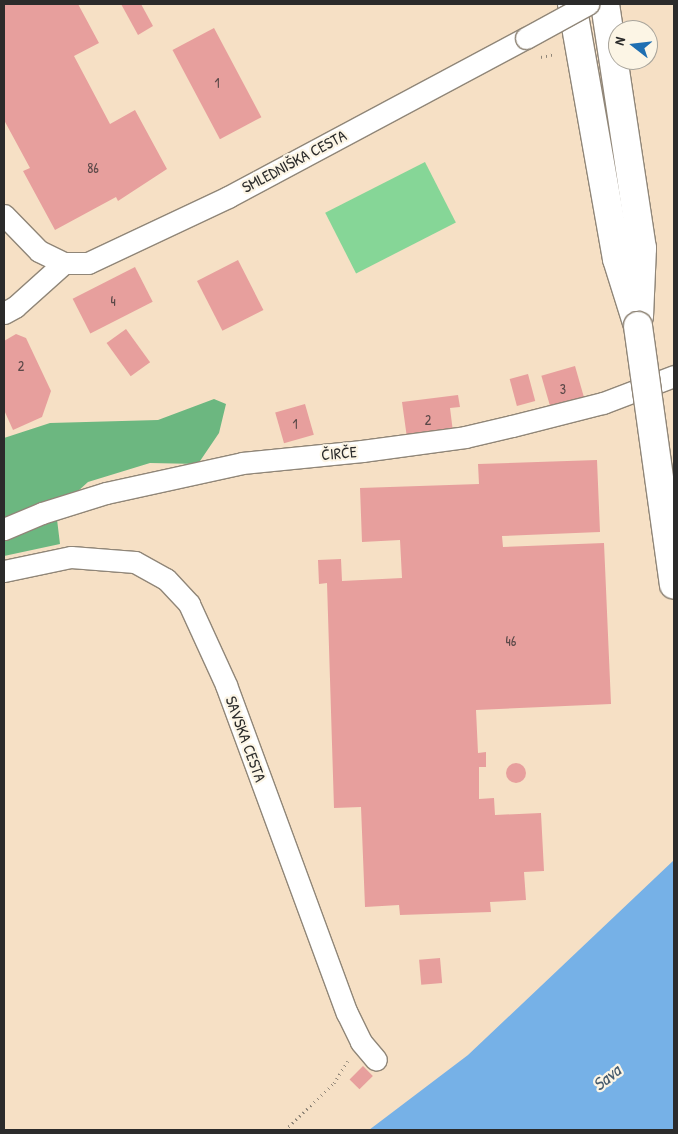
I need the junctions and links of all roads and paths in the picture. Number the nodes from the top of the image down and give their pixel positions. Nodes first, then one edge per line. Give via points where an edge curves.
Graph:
1 (572, 4) edge
2 (588, 4) edge
3 (605, 4) edge
4 (4, 215) edge
5 (64, 264) junction
6 (4, 313) edge
7 (638, 326) junction
8 (674, 376) edge
9 (4, 529) edge
10 (4, 571) edge
11 (674, 585) edge
12 (361, 1042) junction
13 (376, 1060) dead end
14 (285, 1130) edge

1 - 7 main road via 617,259
2 - 5 street, SMLEDNIŠKA CESTA, bridge via 228,197 88,263
3 - 7 main road via 642,248
4 - 5 street, SMLEDNIŠKA CESTA via 39,252
5 - 6 street via 16,308
7 - 11 main road, bridge
8 - 9 street, ČIRČE via 603,403 465,437 362,452 242,462 106,493
10 - 12 street, SAVSKA CESTA via 71,557 136,562 166,579 189,604 226,685 347,1013
12 - 13 street, SAVSKA CESTA
12 - 14 path via 334,1083

